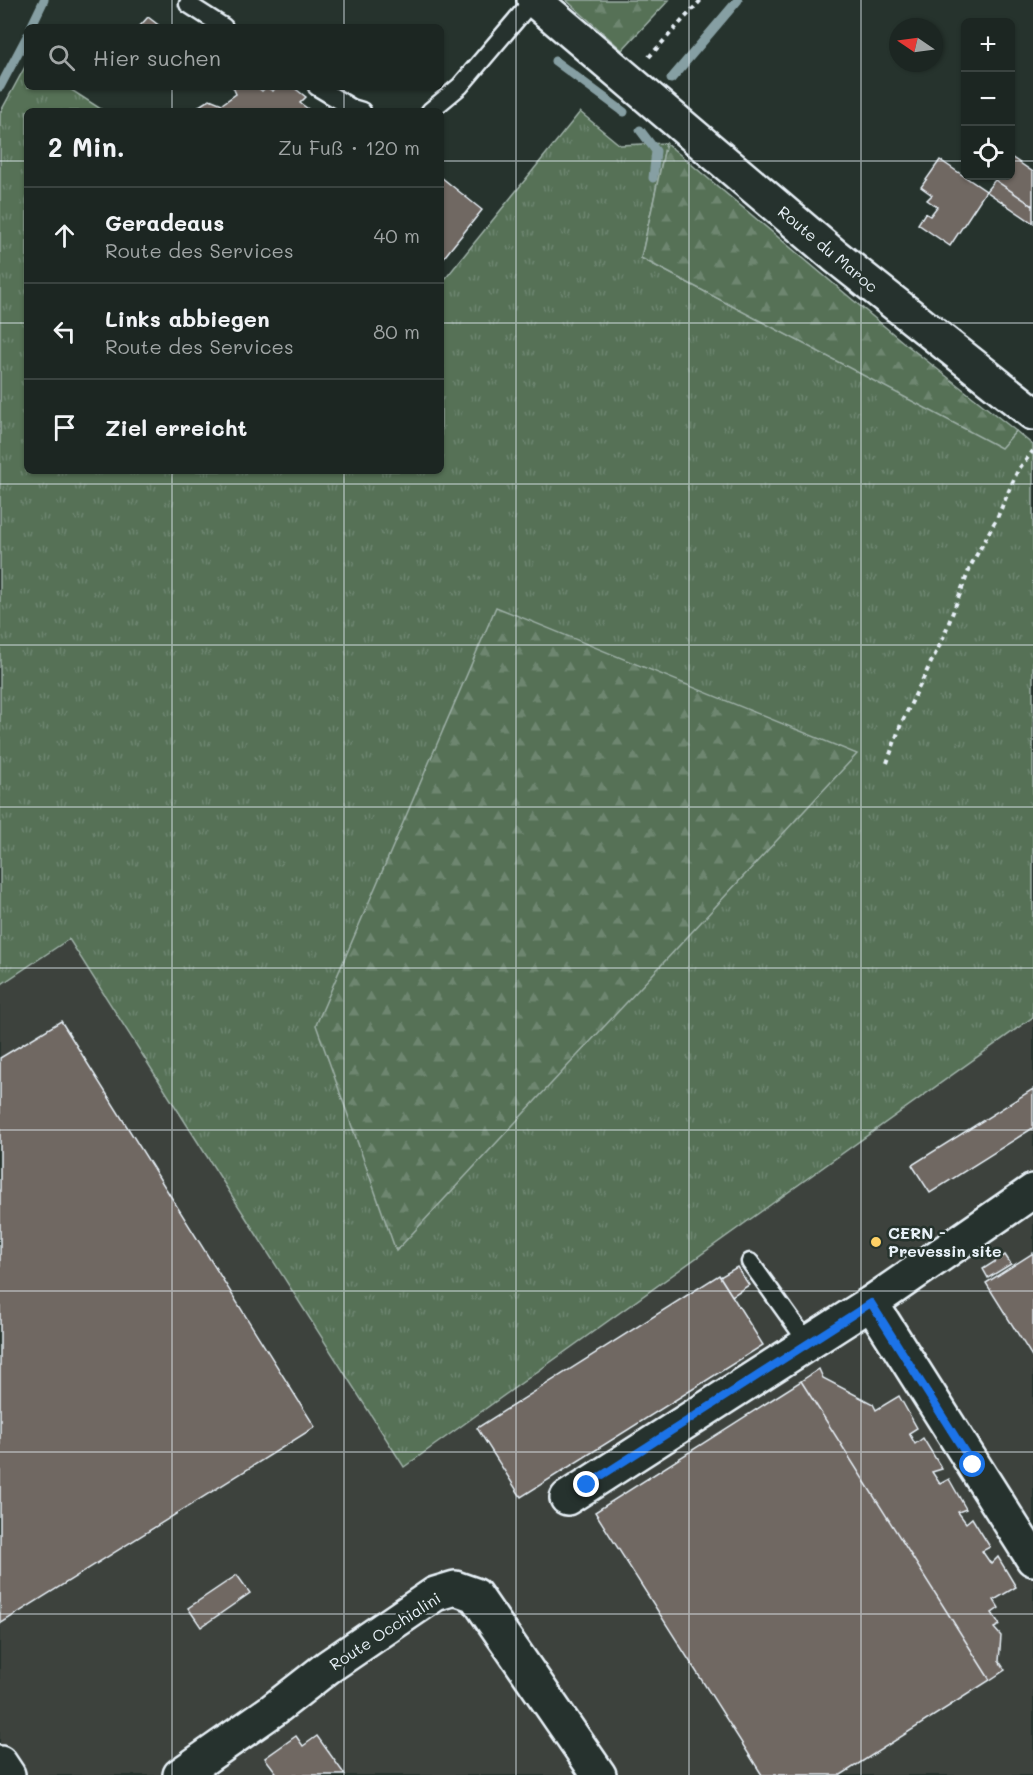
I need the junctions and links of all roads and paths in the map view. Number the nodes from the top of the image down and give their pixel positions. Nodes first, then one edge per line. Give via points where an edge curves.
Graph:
1 (533, 0) edge
2 (701, 0) edge
3 (188, 4) dead end
4 (219, 24) edge
5 (628, 80) junction
6 (322, 90) edge
7 (352, 108) edge
8 (434, 108) edge
9 (1033, 413) edge
10 (1033, 451) edge
11 (887, 763) dead end
12 (1033, 1191) edge
13 (750, 1262) dead end
14 (871, 1303) junction
15 (808, 1343) junction
16 (567, 1498) dead end
17 (1033, 1559) edge
18 (0, 1763) edge
19 (8, 1775) edge
20 (180, 1775) edge
21 (599, 1775) edge

1 - 5 street, Route du Maroc
1 - 8 lane via 460,86
2 - 5 path
3 - 4 lane
5 - 9 street, Route du Maroc via 836,256
6 - 7 lane
10 - 11 path via 1018,470 971,566
12 - 14 street
13 - 15 lane
14 - 15 street
14 - 17 street
15 - 16 street
18 - 19 street
20 - 21 street, Route Occhialini via 435,1594 455,1588 475,1595

